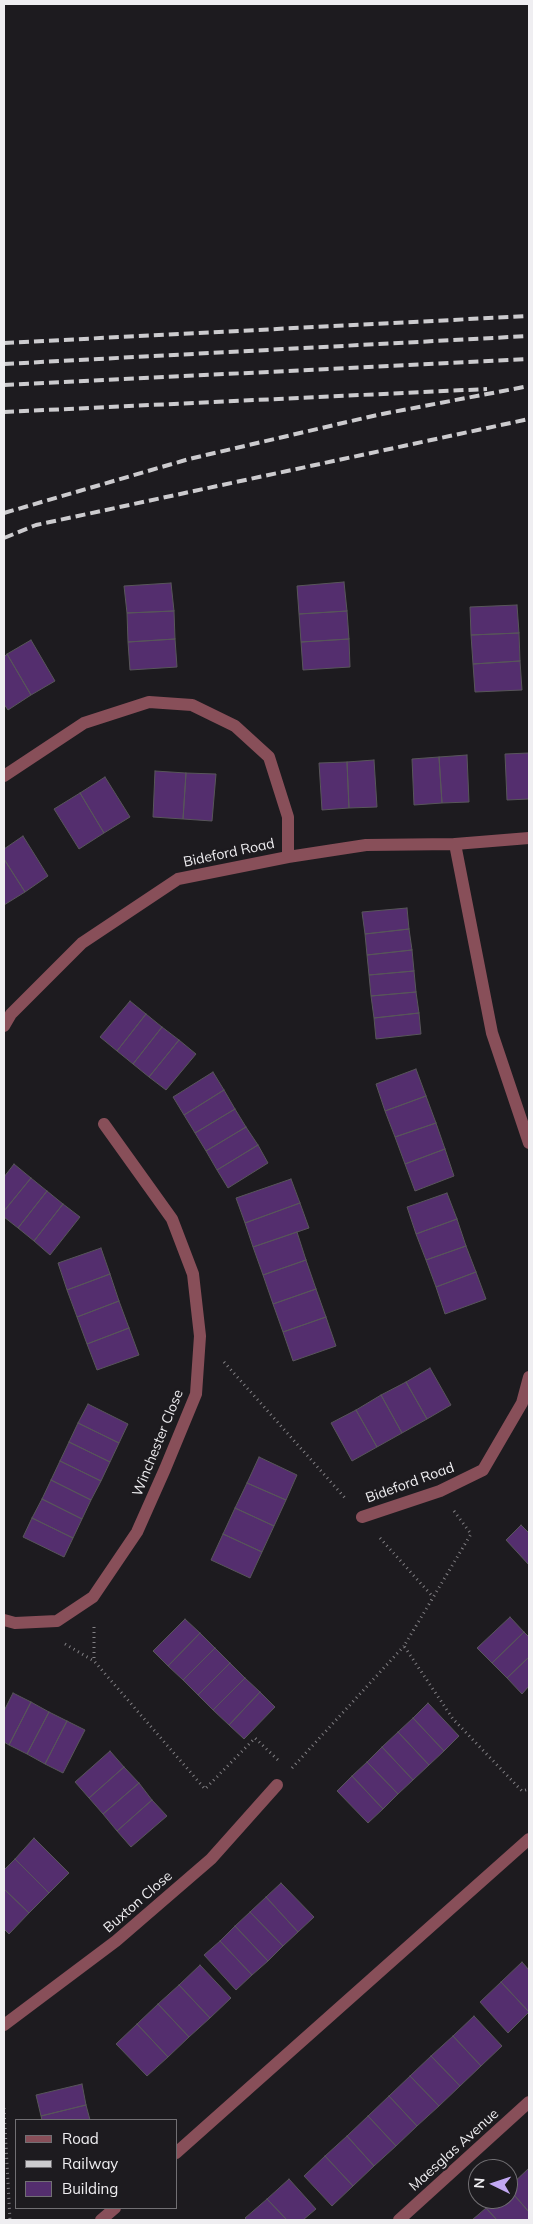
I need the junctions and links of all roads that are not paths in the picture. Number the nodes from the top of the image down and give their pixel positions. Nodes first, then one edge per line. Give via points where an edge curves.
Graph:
1 (4, 776) edge
2 (529, 838) edge
3 (455, 844) junction
4 (288, 856) junction
5 (4, 1026) edge
6 (104, 1124) dead end
7 (529, 1143) edge
8 (529, 1377) edge
9 (362, 1516) road end
10 (4, 1620) edge
11 (277, 1785) road end
12 (529, 1839) edge
13 (4, 2025) edge
14 (529, 2102) edge
15 (178, 2151) edge
16 (114, 2209) edge
17 (101, 2220) edge
18 (399, 2220) edge

1 - 4 street via 84,723 150,702 192,705 234,726 269,757 288,817
2 - 3 street, Bideford Road
3 - 4 street, Bideford Road via 366,845
3 - 7 street via 492,1033
4 - 5 street, Bideford Road via 178,879 82,943 11,1014
6 - 10 street, Winchester Close via 172,1219 193,1274 200,1336 196,1394 137,1532 94,1597 57,1621 15,1623
8 - 9 street, Bideford Road via 522,1403 483,1470 440,1491
11 - 13 street, Buxton Close via 211,1859 116,1941
12 - 15 street
14 - 18 street, Maesglas Avenue
16 - 17 street

